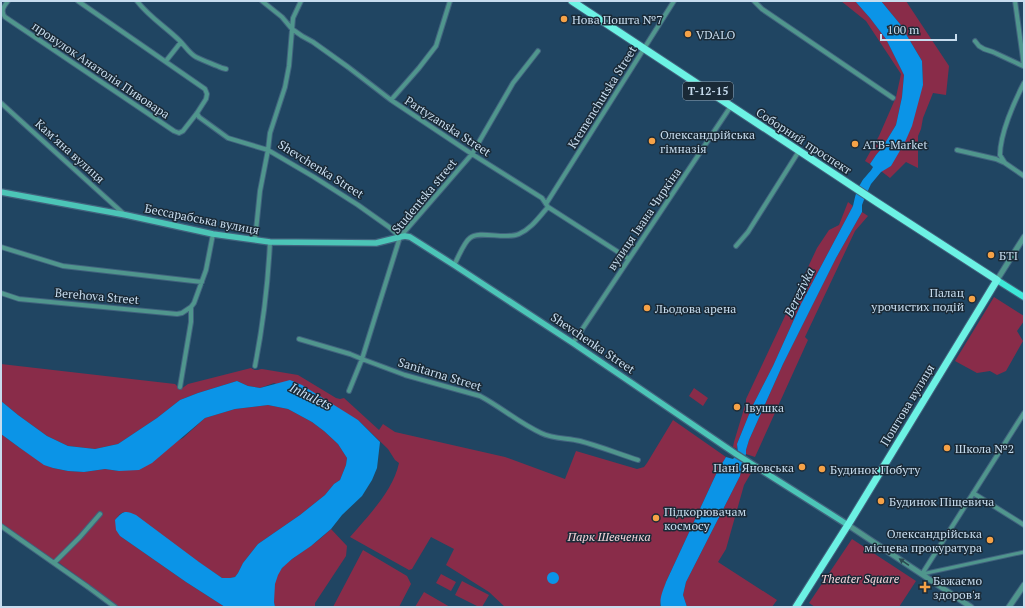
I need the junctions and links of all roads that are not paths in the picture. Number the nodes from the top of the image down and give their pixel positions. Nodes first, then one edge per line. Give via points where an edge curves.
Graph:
1 (8, 1) edge
2 (78, 1) edge
3 (137, 1) edge
4 (262, 1) edge
5 (301, 1) edge
6 (450, 1) edge
7 (572, 1) edge
8 (674, 1) edge
9 (754, 1) edge
10 (1015, 1) edge
11 (292, 29) junction
12 (975, 41) dead end
13 (181, 42) junction
14 (644, 49) junction
15 (538, 50) dead end
16 (166, 61) junction
17 (1024, 66) edge
18 (226, 69) dead end
19 (1024, 83) edge
20 (893, 98) dead end
21 (391, 100) junction
22 (1, 102) edge
23 (731, 106) junction
24 (197, 113) junction
25 (268, 150) junction
26 (957, 150) dead end
27 (799, 151) junction
28 (472, 154) junction
29 (1005, 163) junction
30 (1024, 176) edge
31 (1, 192) edge
32 (547, 205) junction
33 (126, 215) junction
34 (213, 234) junction
35 (400, 237) junction
36 (1024, 237) edge
37 (255, 240) junction
38 (270, 242) junction
39 (736, 246) dead end
40 (1, 247) edge
41 (629, 259) junction
42 (454, 264) junction
43 (996, 280) junction
44 (202, 282) junction
45 (1, 293) edge
46 (1024, 297) edge
47 (191, 307) junction
48 (299, 338) dead end
49 (573, 343) junction
50 (362, 359) junction
51 (255, 366) dead end
52 (180, 387) dead end
53 (349, 392) dead end
54 (1024, 413) edge
55 (638, 460) dead end
56 (974, 492) junction
57 (100, 514) dead end
58 (848, 525) junction
59 (1024, 525) edge
60 (1, 526) edge
61 (1024, 552) edge
62 (54, 563) junction
63 (922, 574) junction
64 (1024, 584) edge
65 (798, 606) edge
66 (115, 607) edge
67 (971, 607) edge
68 (1009, 607) edge

1 - 24 street, провулок Анатолія Пивовара via 2,9 5,17 174,131 183,131
2 - 16 street
3 - 13 street via 143,10
4 - 11 street, Partyzanska Street
5 - 11 street via 293,18
6 - 21 street via 436,46
7 - 14 highway, Соборний проспект / Т-12-15
8 - 14 street, Kremenchutska Street
9 - 20 street
10 - 17 street
11 - 21 street, Partyzanska Street
11 - 25 street via 285,87 270,133
12 - 17 street via 984,49
13 - 16 street
13 - 18 street via 195,56
14 - 23 highway, Соборний проспект / Т-12-15
14 - 32 street, Kremenchutska Street
15 - 28 street, Studentska street via 513,83
16 - 24 street via 206,91 206,99
19 - 29 street via 1005,129 1000,155
21 - 28 street, Partyzanska Street
22 - 33 street, Камʼяна вулиця
23 - 27 highway, Соборний проспект / Т-12-15
23 - 41 street, вулиця Івана Чиркіна
24 - 25 street, Shevchenka Street via 228,138
25 - 35 street, Shevchenka Street via 358,205
25 - 37 street via 260,191
26 - 29 street
27 - 39 street via 748,232
27 - 43 highway, Соборний проспект / Т-12-15
28 - 32 street, Partyzanska Street via 542,198
28 - 35 street, Studentska street
29 - 30 street
31 - 33 main road, Бессарабська вулиця
32 - 41 street, Partyzanska Street
32 - 42 street, Kremenchutska Street via 529,228 517,235 476,235 470,238
33 - 34 main road, Бессарабська вулиця
34 - 37 main road, Бессарабська вулиця
34 - 44 street
35 - 38 main road, Бессарабська вулиця via 376,243
35 - 42 main road, Shevchenka Street via 410,238
35 - 50 street, Studentska street
36 - 43 street, Поштова вулиця
37 - 38 main road, Бессарабська вулиця
38 - 51 street via 265,306
40 - 44 street via 63,266
41 - 49 street, вулиця Івана Чиркіна
42 - 49 main road, Shevchenka Street
43 - 46 main road, Соборний проспект / Т-12-15
43 - 58 highway, Поштова вулиця
44 - 47 street
45 - 47 street, Berehova Street via 19,299 177,314
47 - 52 street via 191,322
48 - 50 street, Sanitarna Street
49 - 58 main road, Shevchenka Street via 751,464
50 - 53 street, Studentska street
50 - 55 street, Sanitarna Street via 405,375 480,396 542,433 579,441
54 - 56 street
56 - 59 street
56 - 63 street
57 - 62 street
63 -> 58 street, Shevchenka Street
58 - 65 highway, Поштова вулиця
60 - 62 street
61 - 63 street
62 - 66 street
63 - 67 street, Shevchenka Street
64 - 68 street

